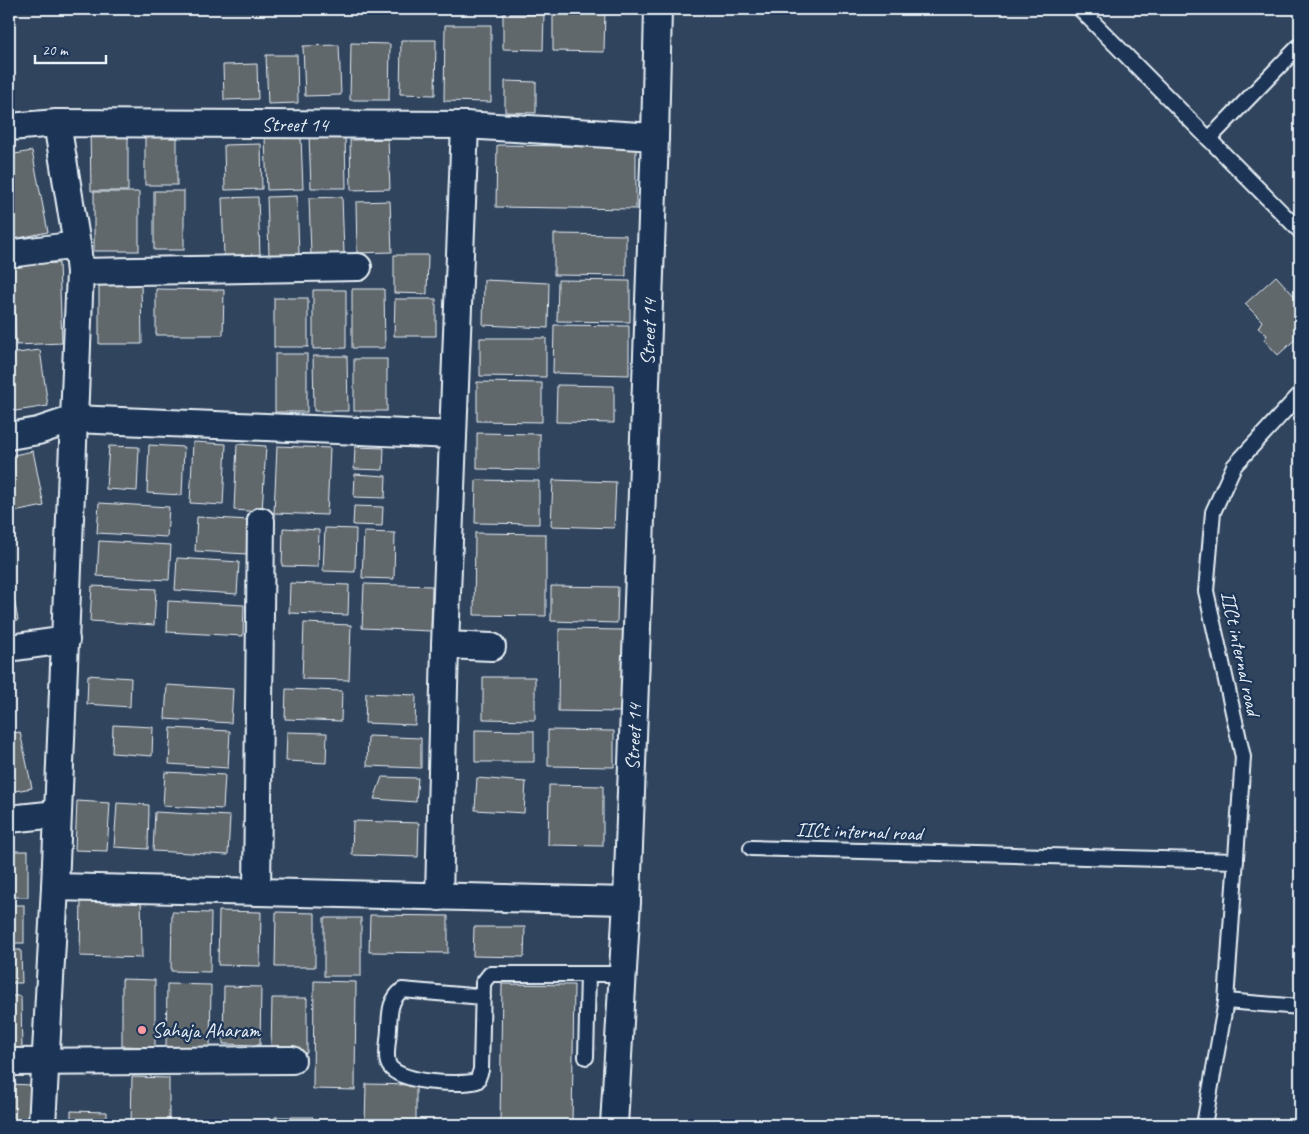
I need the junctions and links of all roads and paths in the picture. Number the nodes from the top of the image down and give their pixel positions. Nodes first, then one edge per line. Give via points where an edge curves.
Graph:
1 (658, 9) edge
2 (1080, 9) edge
3 (1300, 45) edge
4 (57, 124) junction
5 (465, 125) junction
6 (9, 127) edge
7 (655, 137) junction
8 (1209, 139) junction
9 (1300, 231) edge
10 (77, 245) junction
11 (9, 254) edge
12 (358, 267) dead end
13 (80, 272) junction
14 (1300, 394) edge
15 (74, 419) junction
16 (453, 435) junction
17 (9, 436) edge
18 (261, 521) dead end
19 (66, 640) junction
20 (445, 645) junction
21 (492, 647) dead end
22 (9, 648) edge
23 (57, 814) junction
24 (9, 819) edge
25 (751, 848) dead end
26 (1236, 861) junction
27 (55, 887) junction
28 (257, 892) junction
29 (439, 896) junction
30 (627, 901) junction
31 (588, 974) junction
32 (623, 974) junction
33 (483, 997) junction
34 (1226, 1001) junction
35 (1300, 1007) edge
36 (586, 1057) dead end
37 (44, 1060) junction
38 (292, 1060) dead end
39 (9, 1062) edge
40 (42, 1125) edge
41 (614, 1125) edge
42 (1204, 1125) edge

1 - 7 street
2 - 8 lane
3 - 8 lane
4 - 5 street, Street 14
4 - 6 street, Street 14
4 - 10 street
5 - 7 street, Street 14
5 - 16 street
7 - 30 street, Street 14
8 - 9 lane
10 - 11 street
10 - 13 street
12 - 13 street
13 - 15 street
14 - 26 lane, IICt internal road via 1234,466 1213,512 1206,592 1243,757
15 - 16 street
15 - 17 street via 38,431
15 - 19 street
16 - 20 street
18 - 28 street
19 - 22 street
19 - 23 street
20 - 21 street
20 - 29 street
23 - 24 street
23 - 27 street
25 - 26 lane, IICt internal road
26 - 34 lane, IICt internal road
27 - 28 street
27 - 37 street
28 - 29 street
29 - 30 street
30 - 32 street, Street 14
31 - 32 lane
31 - 33 lane via 490,974 483,983
31 - 36 lane
32 - 41 street, Street 14
33 - 33 lane via 481,1070 477,1081 465,1084 404,1077 393,1072 388,1062 390,1007 402,990
34 - 35 lane
34 - 42 lane, IICt internal road
37 - 38 street
37 - 39 street
37 - 40 street

